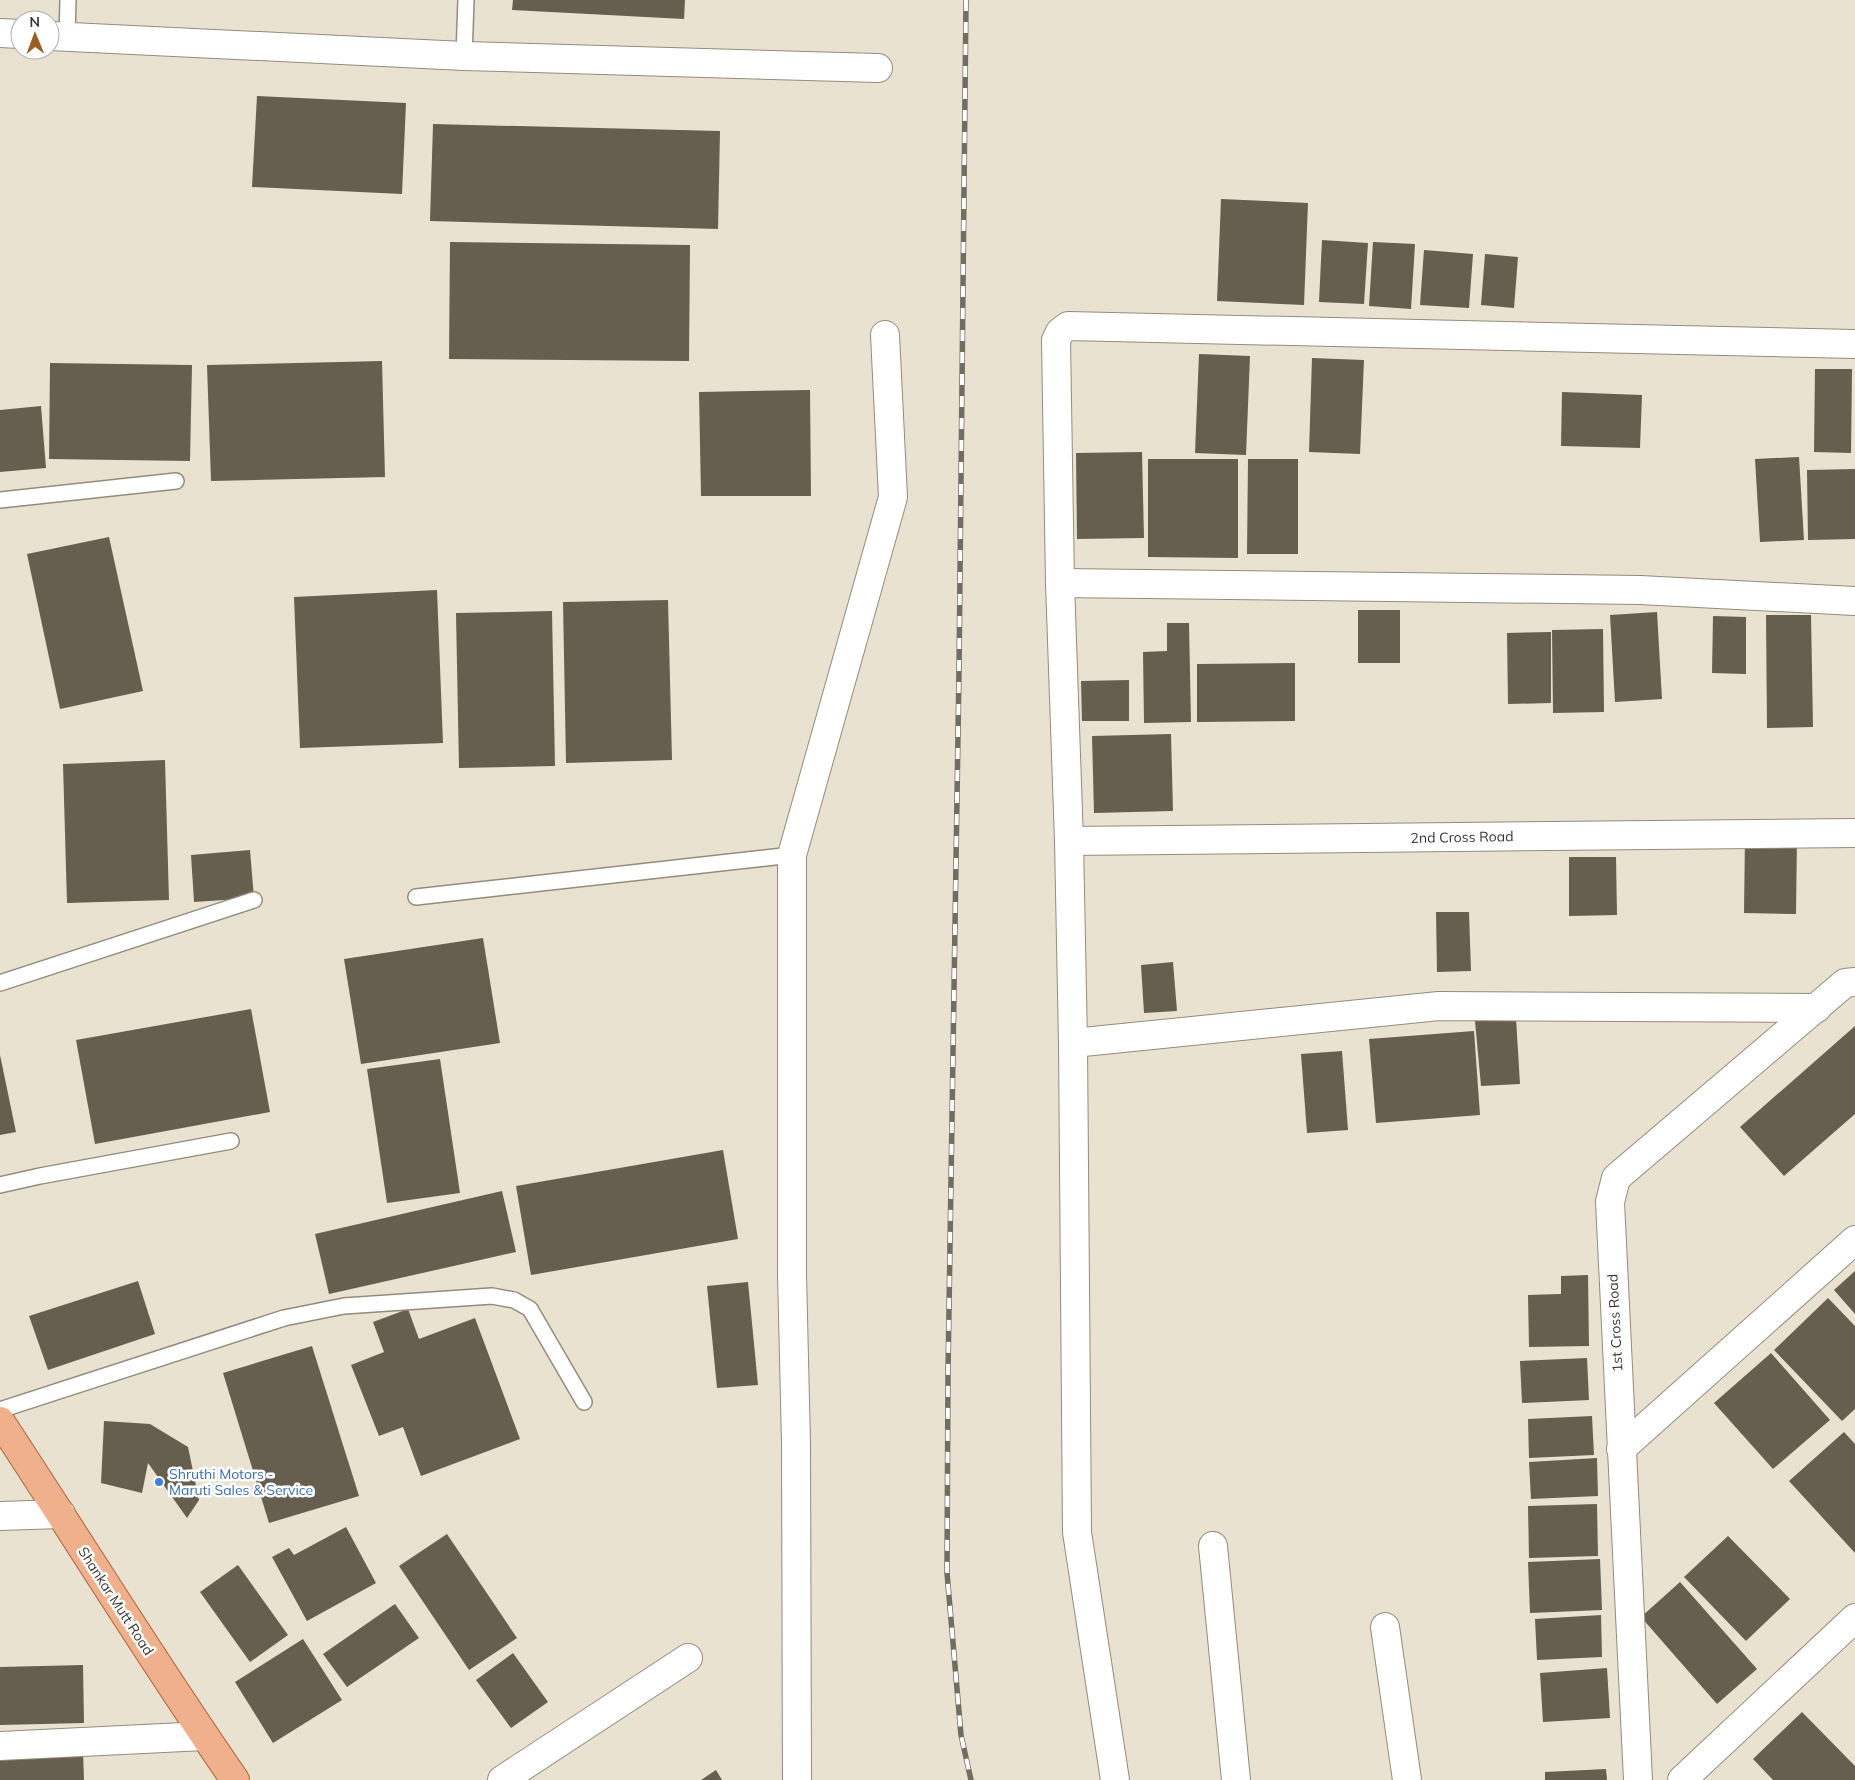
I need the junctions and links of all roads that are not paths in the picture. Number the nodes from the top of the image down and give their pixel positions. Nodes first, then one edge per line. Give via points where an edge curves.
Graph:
1 (68, 0) edge
2 (466, 0) edge
3 (60, 29) edge
4 (60, 36) edge
5 (464, 56) junction
6 (878, 68) dead end
7 (885, 335) dead end
8 (1855, 344) edge
9 (176, 482) dead end
10 (0, 500) edge
11 (1060, 582) junction
12 (1855, 601) edge
13 (1855, 832) edge
14 (1069, 841) junction
15 (792, 855) junction
16 (416, 897) dead end
17 (254, 900) dead end
18 (1855, 982) edge
19 (0, 983) edge
20 (1818, 1008) junction
21 (1073, 1043) junction
22 (231, 1141) dead end
23 (0, 1185) edge
24 (1855, 1240) edge
25 (584, 1402) dead end
26 (0, 1410) edge
27 (0, 1421) edge
28 (1621, 1449) junction
29 (61, 1514) junction
30 (0, 1516) edge
31 (1213, 1546) dead end
32 (1855, 1618) edge
33 (1385, 1627) dead end
34 (688, 1658) dead end
35 (204, 1736) junction
36 (0, 1746) edge
37 (235, 1780) edge
38 (502, 1780) edge
39 (797, 1780) edge
40 (1115, 1780) edge
41 (1236, 1780) edge
42 (1407, 1780) edge
43 (1638, 1780) edge
44 (1682, 1780) edge

1 - 3 lane
2 - 5 lane
4 - 5 street
5 - 6 street
7 - 15 street via 893,497
8 - 11 street via 1068,326 1056,340
9 - 10 lane
11 - 12 street via 1640,590
11 - 14 street
13 - 14 street, 2nd Cross Road
14 - 21 street
15 - 16 lane
15 - 39 street
17 - 19 lane
18 - 20 street, 1st Cross Road via 1846,983
20 - 21 street via 1439,1006
20 - 28 street, 1st Cross Road via 1616,1178 1610,1202
21 - 40 street via 1077,1532
22 - 23 lane
24 - 28 street
25 - 26 lane via 530,1309 514,1300 492,1296 344,1306 284,1318
27 - 29 main road, Shankar Mutt Road
28 - 43 street, 1st Cross Road
29 - 30 street
29 - 35 main road, Shankar Mutt Road
31 - 41 street
32 - 44 street
33 - 42 street
34 - 38 street
35 - 36 street
35 - 37 main road, Shankar Mutt Road

